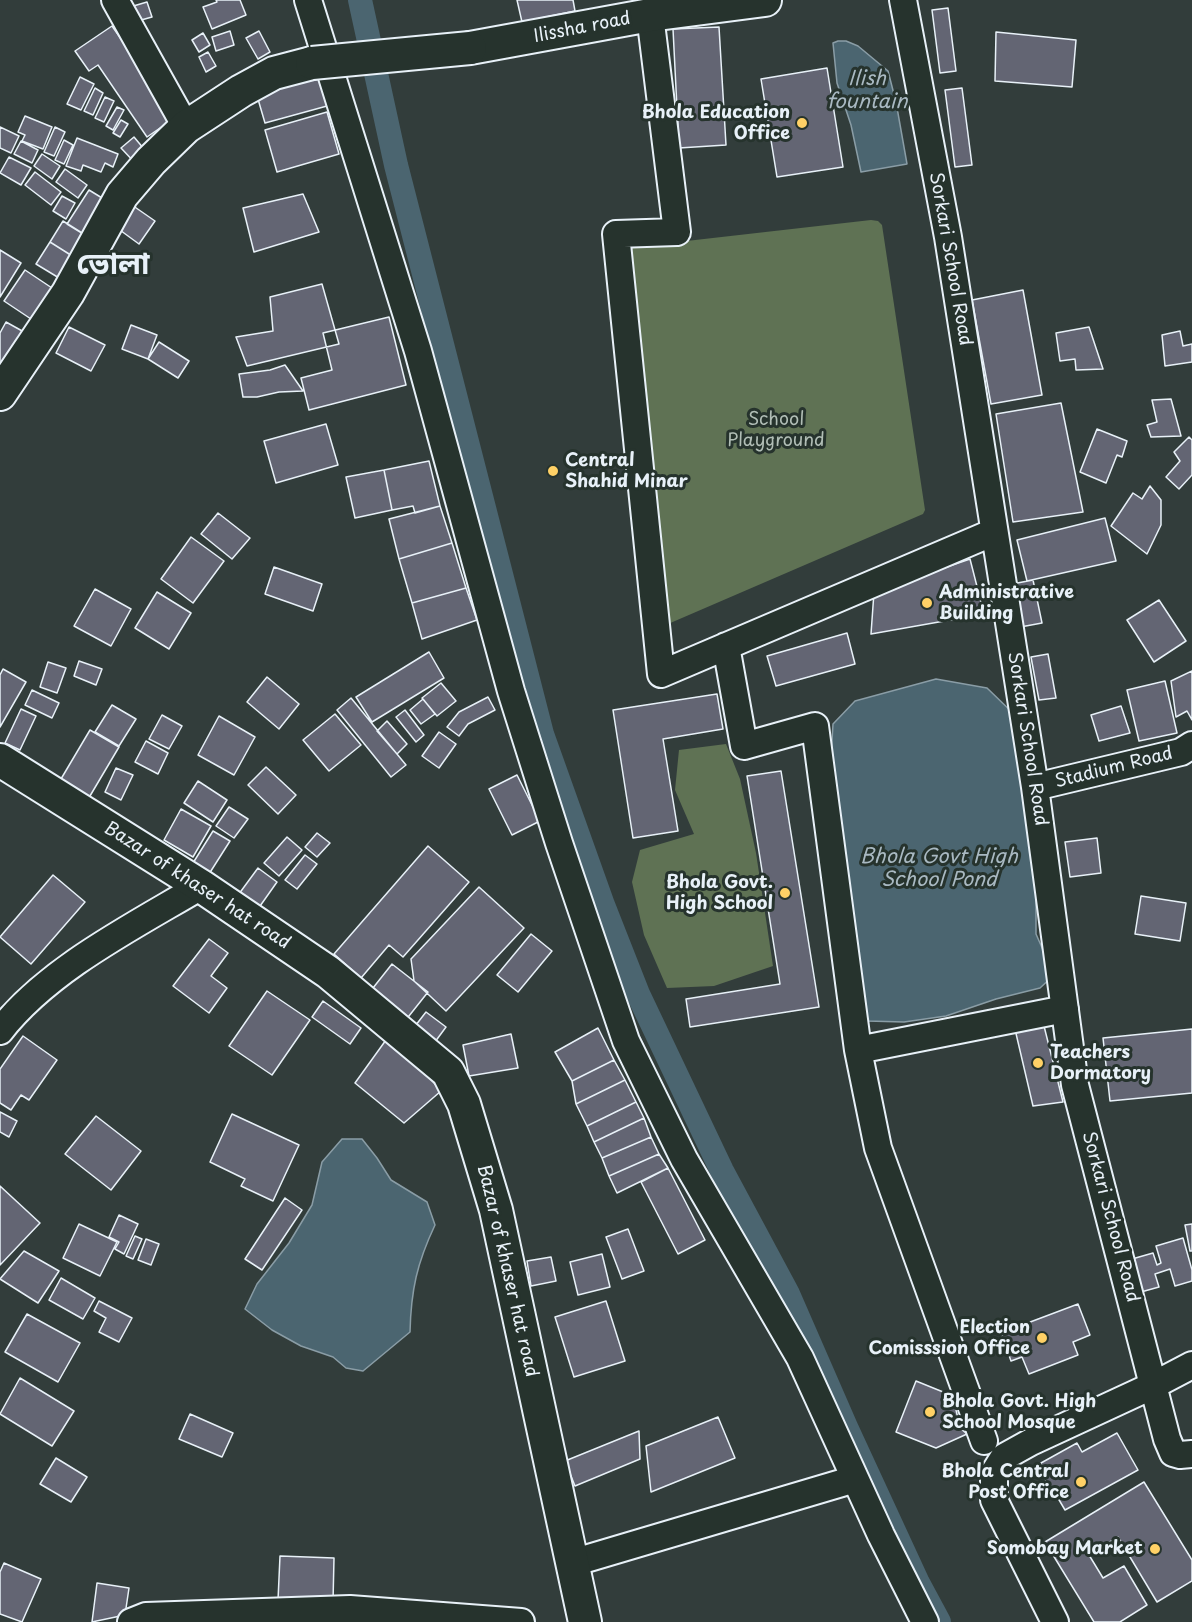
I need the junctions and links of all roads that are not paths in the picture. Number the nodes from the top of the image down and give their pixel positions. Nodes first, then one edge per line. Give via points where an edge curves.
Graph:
1 (115, 0) edge
2 (308, 0) edge
3 (765, 0) edge
4 (903, 0) edge
5 (650, 15) junction
6 (186, 127) junction
7 (0, 394) edge
8 (994, 532) junction
9 (726, 646) junction
10 (1192, 745) edge
11 (0, 760) edge
12 (1035, 787) junction
13 (201, 886) junction
14 (1065, 1009) junction
15 (0, 1031) edge
16 (858, 1050) junction
17 (1192, 1365) edge
18 (1154, 1384) junction
19 (984, 1441) dead end
20 (1192, 1454) edge
21 (855, 1479) junction
22 (572, 1563) junction
23 (132, 1622) edge
24 (521, 1622) edge
25 (585, 1622) edge
26 (925, 1622) edge
27 (1054, 1622) edge

1 - 6 street
2 - 21 street via 418,351 511,691 626,1041 684,1160 800,1358
3 - 5 main road, Ilissha road
4 - 8 street, Sorkari School Road via 948,237
5 - 6 main road, Ilissha road, bridge via 470,48 312,63 274,73
5 - 9 street via 677,232 616,234 661,675
6 - 7 main road via 122,195 68,293
8 - 9 street
8 - 12 street, Sorkari School Road
9 - 16 street via 744,746 815,726
10 - 12 street, Stadium Road via 1181,752
11 - 13 main road, Bazar of khaser hat road
12 - 14 street, Sorkari School Road
13 - 15 street via 55,976
13 - 22 main road, Bazar of khaser hat road via 328,972 447,1072 464,1104 496,1210
14 - 16 street
14 - 18 street, Sorkari School Road via 1076,1085
16 - 19 street via 878,1149
17 - 18 street
18 - 20 street, Sorkari School Road via 1173,1453
18 - 27 street via 1004,1457 994,1473 994,1500
21 - 22 street
21 - 26 street
22 - 25 main road, Bazar of khaser hat road
23 - 24 street via 146,1616 350,1609

